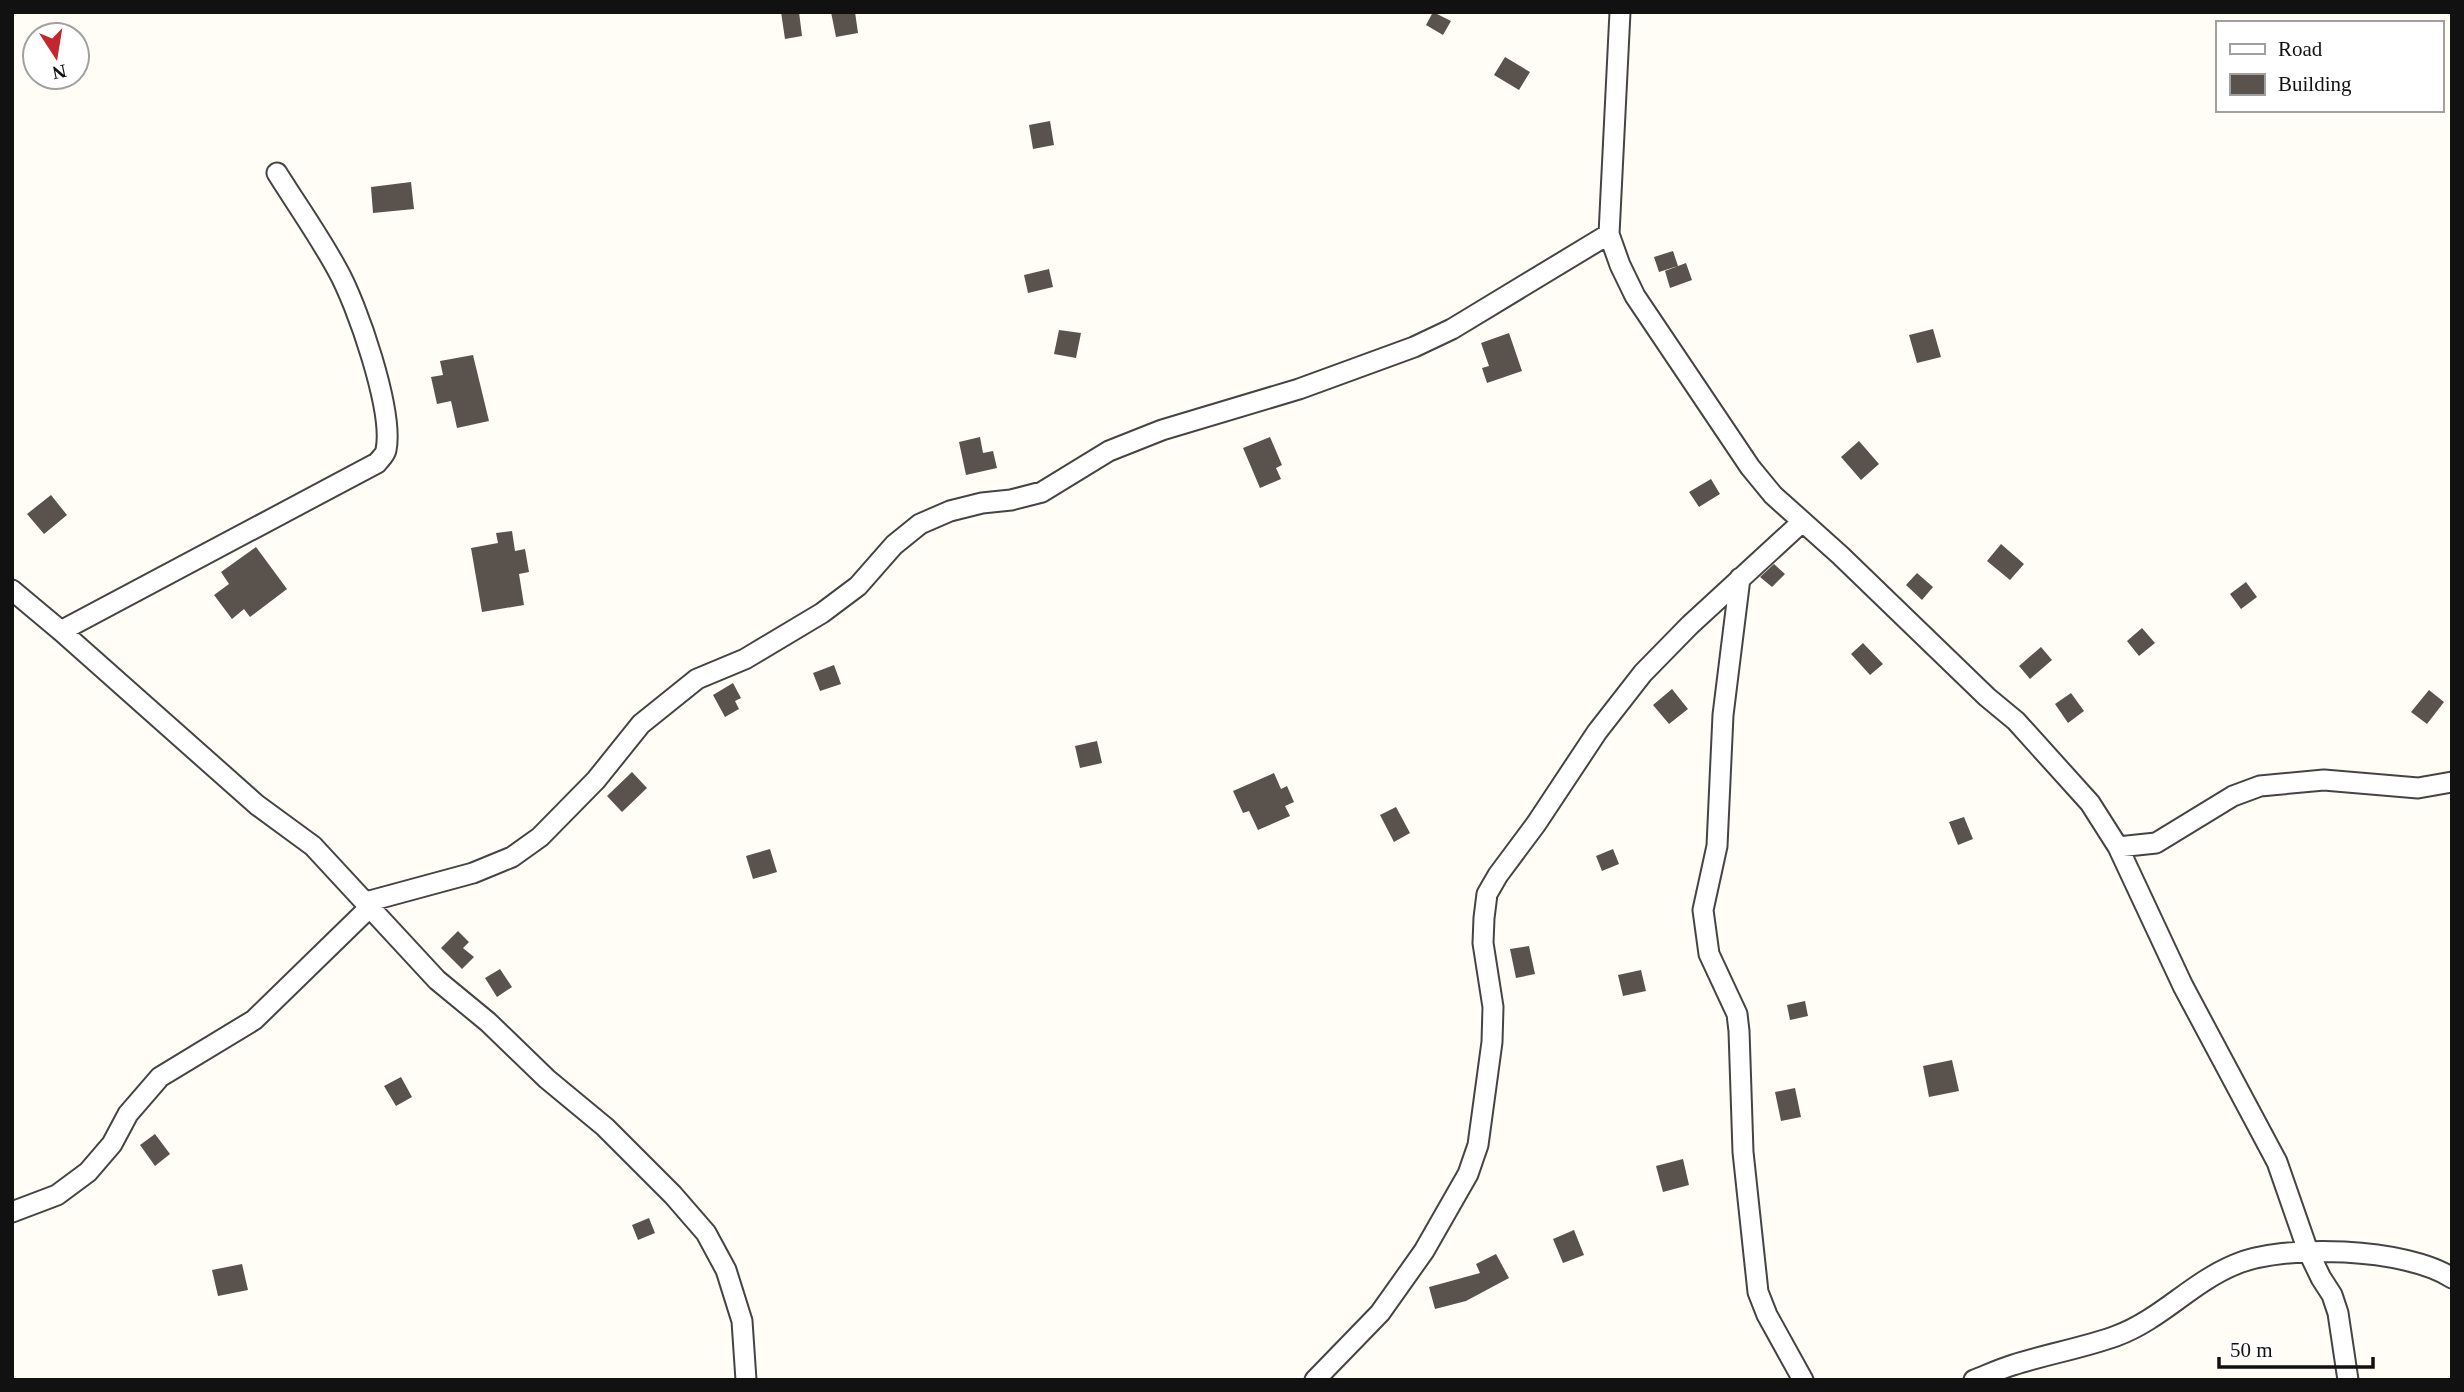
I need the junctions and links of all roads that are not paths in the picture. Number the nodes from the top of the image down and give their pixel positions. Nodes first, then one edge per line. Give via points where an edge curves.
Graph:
1 (1620, 12) edge
2 (277, 173) dead end
3 (1609, 234) junction
4 (1802, 522) junction
5 (1740, 578) junction
6 (12, 590) edge
7 (61, 631) junction
8 (2452, 782) edge
9 (2119, 847) junction
10 (368, 904) junction
11 (12, 1212) edge
12 (2308, 1251) junction
13 (2452, 1278) edge
14 (746, 1380) edge
15 (1315, 1380) edge
16 (1802, 1380) edge
17 (1974, 1380) edge
18 (2348, 1380) edge

1 - 3 street
2 - 7 street via 338,271 360,323 383,403 386,453 377,463
3 - 4 street via 1642,306 1750,467
3 - 10 street via 1475,316 1413,347 1299,389 1162,429 1109,451 1042,492 950,511 920,524 894,545 858,586 822,613 745,659 697,679 641,724 596,780 540,837 512,857
4 - 5 street
4 - 9 street via 2016,721 2090,803
5 - 15 street via 1643,673 1498,875 1488,894 1483,943 1493,1007 1492,1042 1478,1145 1468,1174 1424,1251 1380,1313
5 - 16 street via 1723,715 1717,846 1704,895 1704,929 1709,954 1737,1014 1743,1152 1758,1292
6 - 7 street
7 - 10 street via 257,805 313,846
8 - 9 street via 2418,788 2324,780 2259,786 2233,796 2156,843
9 - 12 street via 2183,986 2277,1162
10 - 11 street via 254,1020 160,1077 88,1172 57,1195
10 - 14 street via 438,980 605,1127 705,1233 726,1270 741,1321
12 - 13 street via 2410,1261
12 - 17 street via 2236,1264 2144,1324
12 - 18 street via 2339,1312

